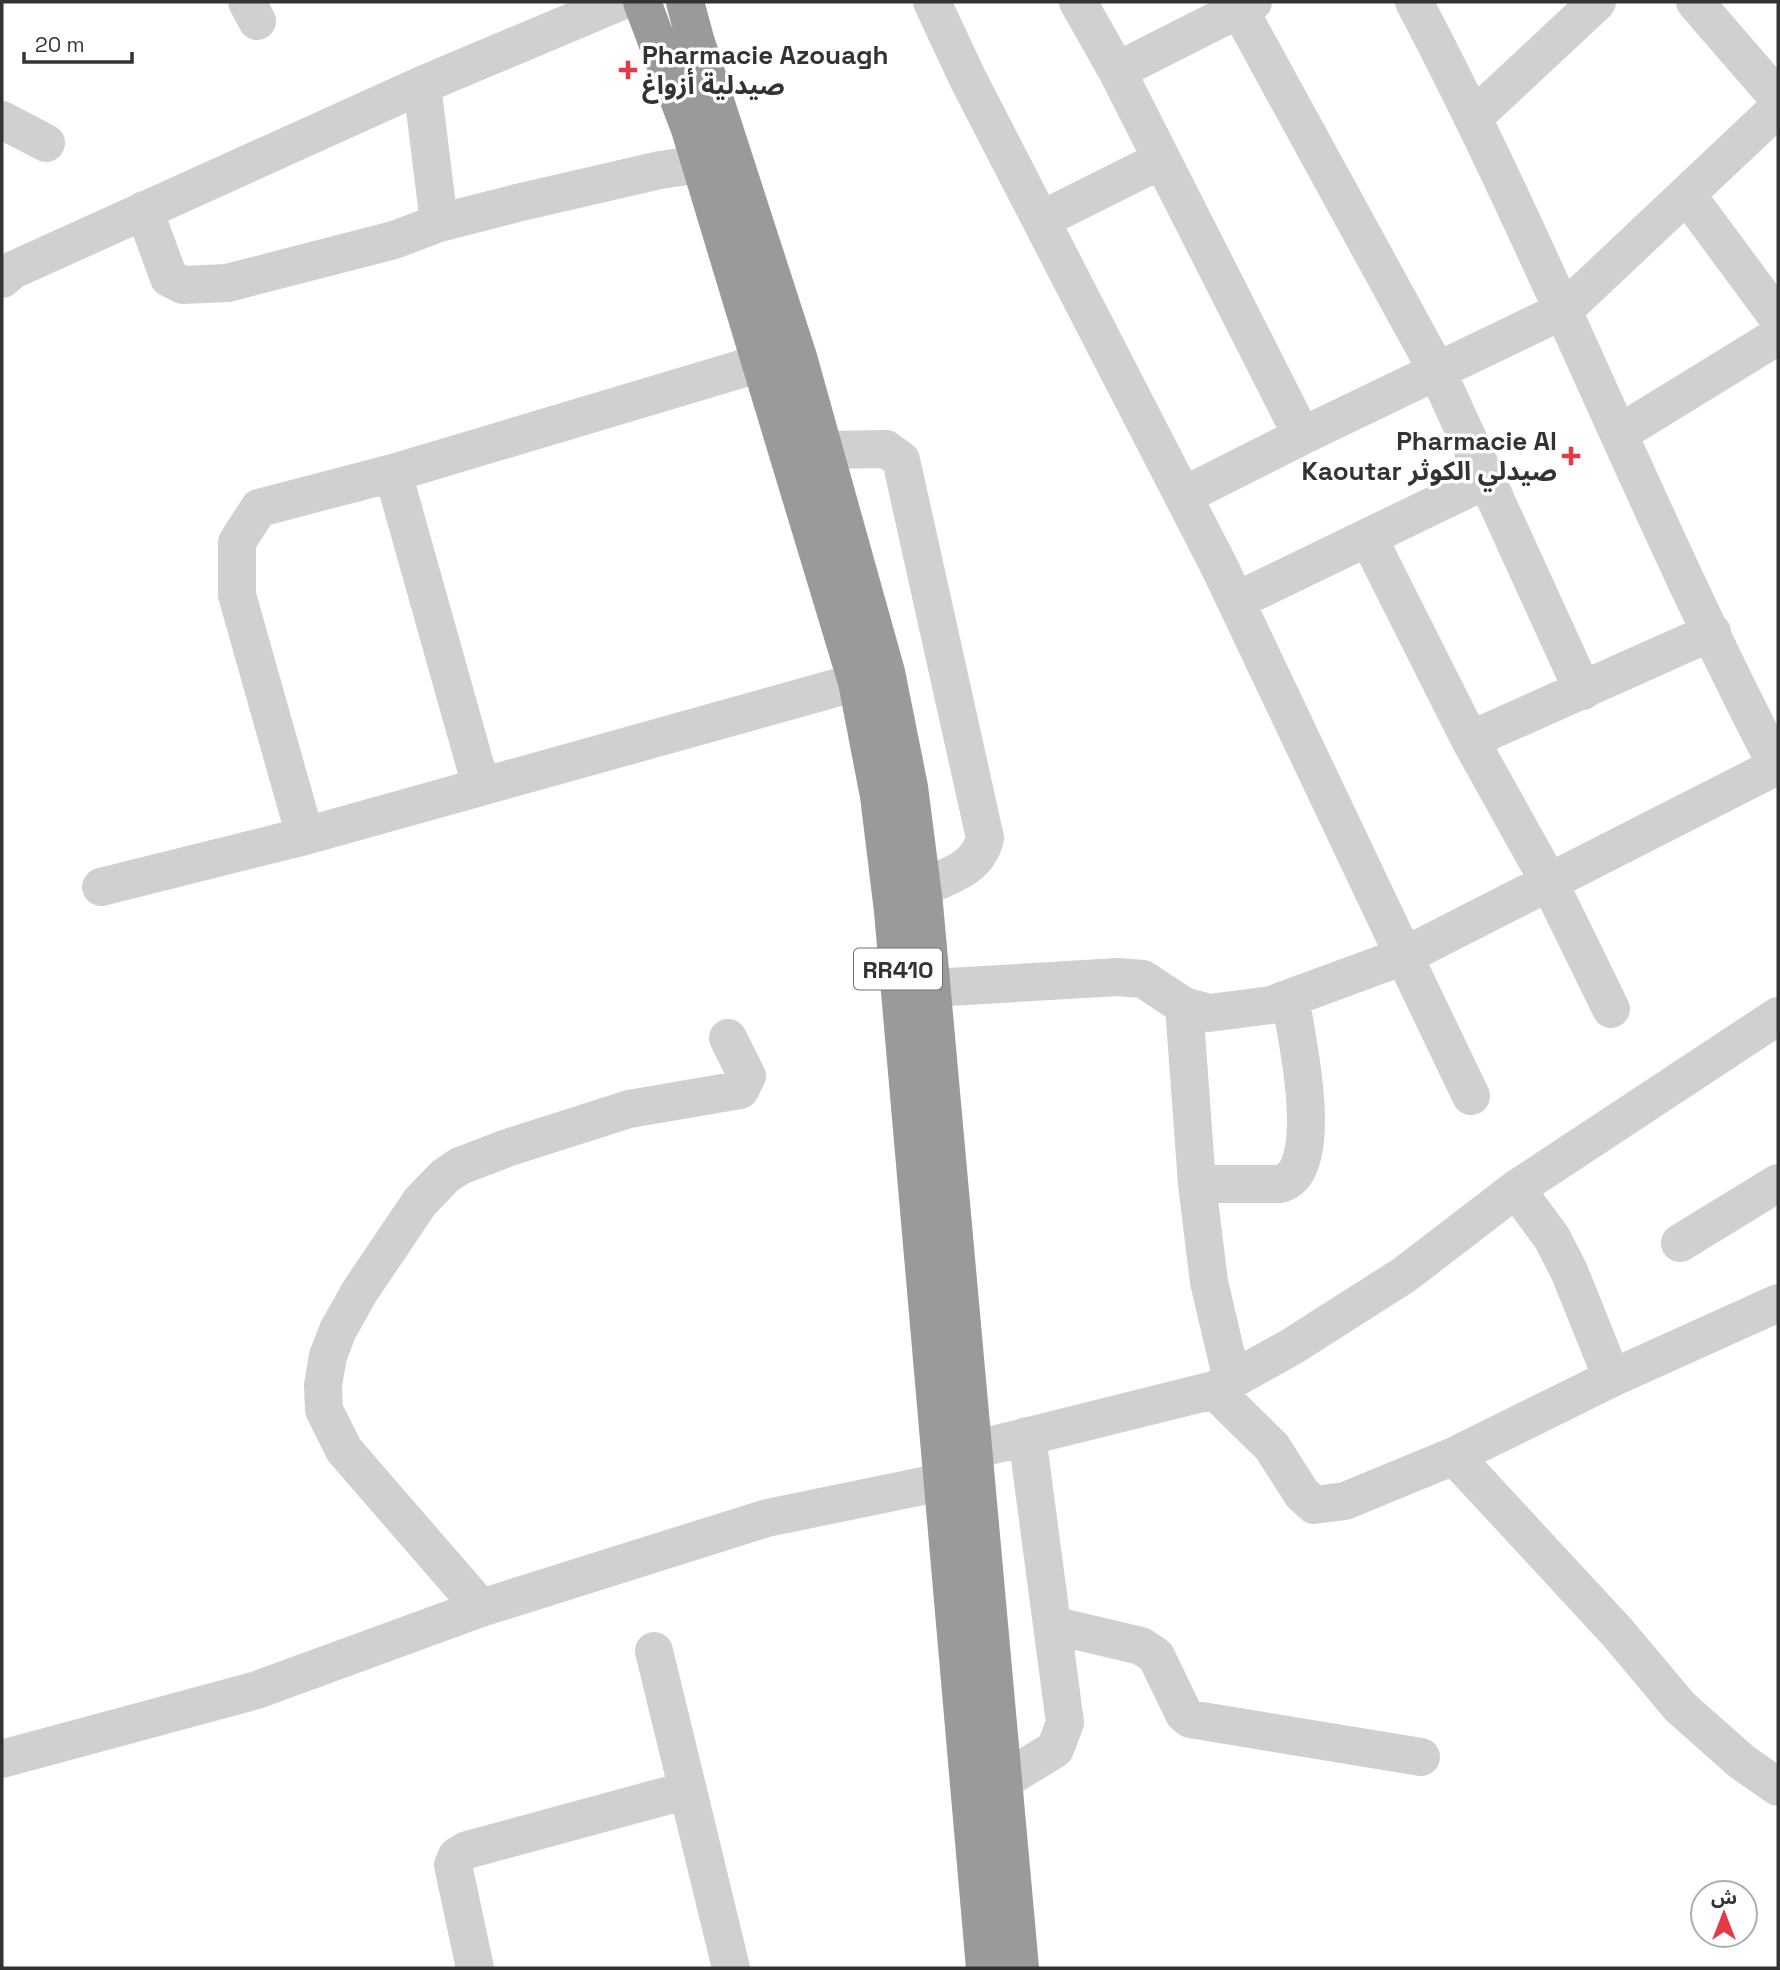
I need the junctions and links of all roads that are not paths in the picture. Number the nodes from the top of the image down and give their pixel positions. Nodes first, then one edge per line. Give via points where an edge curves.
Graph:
1 (619, 2) edge
2 (642, 2) edge
3 (685, 2) edge
4 (932, 2) edge
5 (1078, 2) edge
6 (1414, 2) edge
7 (1597, 2) edge
8 (1695, 2) edge
9 (1246, 5) edge
10 (1117, 71) junction
11 (422, 85) junction
12 (1778, 97) edge
13 (1778, 108) edge
14 (1474, 117) junction
15 (2, 120) edge
16 (46, 143) dead end
17 (1161, 160) junction
18 (701, 164) junction
19 (1687, 195) junction
20 (144, 210) junction
21 (1041, 220) junction
22 (439, 223) junction
23 (2, 279) edge
24 (1564, 310) junction
25 (1778, 318) edge
26 (1778, 336) edge
27 (761, 363) junction
28 (1436, 369) junction
29 (1620, 433) junction
30 (1302, 436) junction
31 (825, 450) junction
32 (393, 473) junction
33 (1486, 480) junction
34 (1183, 496) junction
35 (1368, 537) junction
36 (1236, 601) junction
37 (1712, 632) junction
38 (857, 682) junction
39 (1583, 691) junction
40 (1470, 740) junction
41 (1778, 767) edge
42 (481, 786) junction
43 (305, 836) junction
44 (1549, 882) junction
45 (101, 887) dead end
46 (922, 888) junction
47 (1404, 956) junction
48 (932, 988) junction
49 (1290, 998) junction
50 (1184, 1006) junction
51 (1611, 1009) dead end
52 (1778, 1016) edge
53 (728, 1038) dead end
54 (1471, 1096) dead end
55 (1778, 1183) edge
56 (1197, 1184) junction
57 (1516, 1189) junction
58 (1680, 1243) dead end
59 (1778, 1303) edge
60 (1612, 1378) junction
61 (1223, 1385) junction
62 (1027, 1436) junction
63 (973, 1450) junction
64 (1454, 1456) junction
65 (942, 1482) junction
66 (481, 1608) junction
67 (1052, 1625) junction
68 (654, 1651) dead end
69 (1421, 1757) dead end
70 (2, 1759) edge
71 (1003, 1781) junction
72 (1776, 1782) edge
73 (688, 1790) junction
74 (475, 1968) edge
75 (731, 1968) edge
76 (985, 1968) edge
77 (1020, 1968) edge

1 - 11 street
2 - 18 highway, RR410
3 - 31 highway, RR410
4 - 21 street
5 - 10 street
6 - 14 street
7 - 14 street
8 - 12 street
9 - 10 street
9 - 28 street
10 - 17 street
11 - 20 street
11 - 22 street
13 - 19 street
14 - 24 street
15 - 16 street
17 - 21 street
17 - 30 street
18 - 22 street
18 - 27 highway, RR410
19 - 24 street
19 - 25 street
20 - 22 street via 169,278 192,286 227,283 394,240
20 - 23 street
21 - 34 street
24 - 28 street
24 - 29 street
26 - 29 street
27 - 32 street
27 - 38 highway, RR410
28 - 30 street
28 - 33 street
29 - 37 street
30 - 34 street
31 - 46 highway, RR410 via 886,672 909,788
31 - 46 street via 886,449 901,460 985,838 969,866
32 - 42 street
32 - 43 street via 259,508 237,542 237,595
33 - 35 street
33 - 39 street
34 - 36 street
35 - 36 street
35 - 40 street
36 - 47 street
37 - 39 street
37 - 41 street
38 - 42 street
38 - 65 highway, RR410 via 887,853
39 - 40 street
40 - 44 street
41 - 44 street
42 - 43 street
43 - 45 street
44 - 47 street
44 - 51 street
46 - 48 highway, RR410
47 - 49 street
47 - 54 street
48 - 50 street via 1130,978 1143,979
48 - 63 highway, RR410
49 - 50 street via 1209,1013
49 - 56 street via 1306,1120 1298,1173 1280,1184
50 - 56 street
52 - 57 street
53 - 66 street via 747,1076 740,1090 617,1112 507,1148 445,1176 420,1202 338,1330 323,1385 324,1410 333,1432
55 - 58 street
56 - 61 street
57 - 60 street via 1557,1249
57 - 61 street via 1404,1275
59 - 60 street
60 - 64 street
61 - 62 street
61 - 64 street via 1314,1505 1345,1501
62 - 63 street
62 - 67 street
63 - 71 highway, RR410
64 - 72 street via 1680,1707 1742,1762
65 - 66 street via 767,1518
65 - 76 highway, RR410
66 - 70 street via 257,1690
67 - 69 street via 1141,1646 1156,1656 1190,1719
67 - 71 street via 1065,1723 1055,1749
68 - 73 street
71 - 77 highway, RR410
73 - 74 street via 457,1856 453,1865
73 - 75 street

